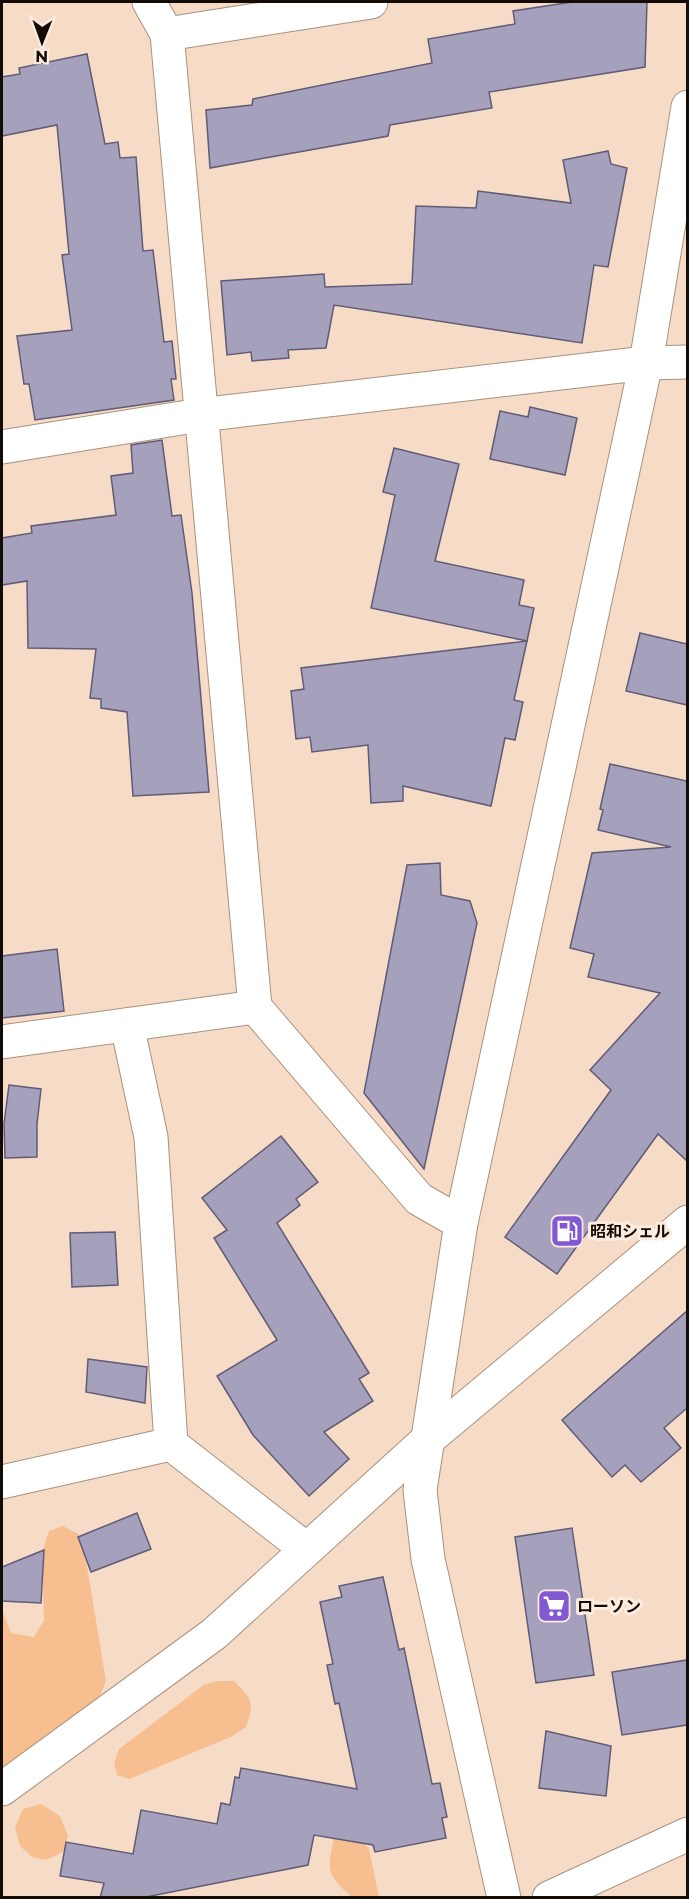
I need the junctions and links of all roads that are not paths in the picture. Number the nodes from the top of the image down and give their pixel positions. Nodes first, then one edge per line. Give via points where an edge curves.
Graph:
1 (148, 2) edge
2 (371, 2) edge
3 (167, 34) junction
4 (687, 107) edge
5 (687, 362) edge
6 (646, 363) junction
7 (201, 415) junction
8 (2, 447) edge
9 (255, 1007) junction
10 (128, 1025) junction
11 (2, 1042) edge
12 (687, 1222) edge
13 (461, 1223) junction
14 (426, 1441) junction
15 (171, 1444) junction
16 (2, 1482) edge
17 (306, 1549) junction
18 (2, 1789) edge
19 (687, 1834) edge
20 (504, 1898) edge
21 (549, 1898) edge

1 - 3 street
2 - 3 street
3 - 7 street
4 - 6 street
5 - 6 street
6 - 7 street
6 - 13 street
7 - 8 street
7 - 9 street
9 - 10 street
9 - 13 street via 420,1199
10 - 11 street
10 - 15 street via 151,1137
12 - 14 street
13 - 14 street
14 - 17 street
14 - 20 street via 420,1490 428,1559
15 - 16 street
15 - 17 street
17 - 18 street via 214,1634
19 - 21 street

